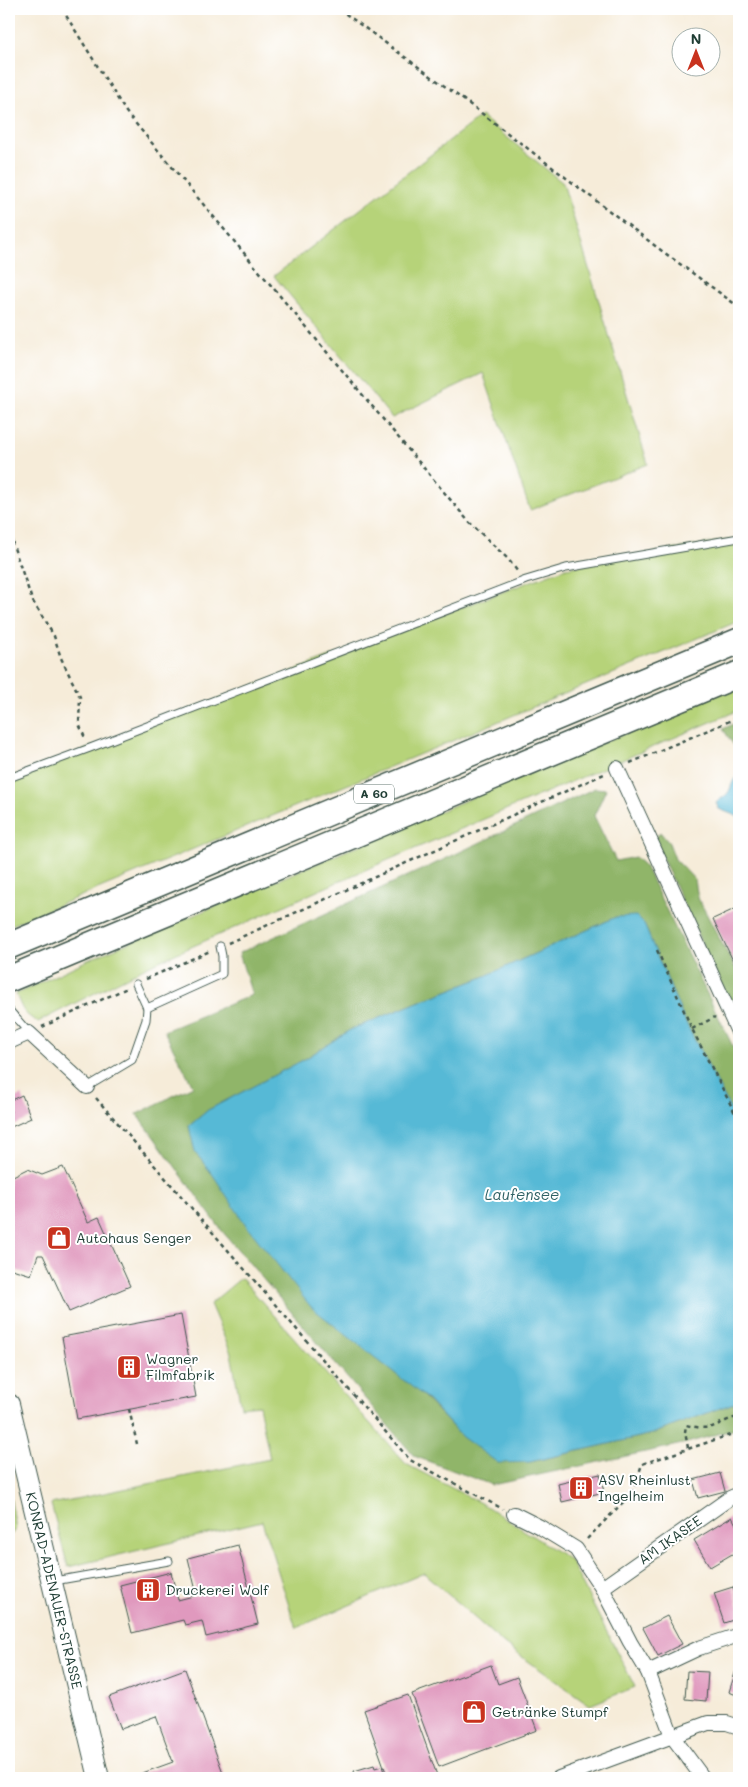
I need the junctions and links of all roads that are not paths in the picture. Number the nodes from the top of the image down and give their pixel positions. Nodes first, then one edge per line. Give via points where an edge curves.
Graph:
1 (739, 538) edge
2 (739, 641) edge
3 (739, 674) edge
4 (617, 768) road end
5 (9, 778) edge
6 (9, 946) edge
7 (220, 946) road end
8 (9, 979) edge
9 (136, 984) road end
10 (147, 1008) junction
11 (9, 1010) edge
12 (29, 1033) junction
13 (739, 1034) edge
14 (9, 1042) edge
15 (87, 1088) joint
16 (9, 1404) edge
17 (739, 1494) edge
18 (514, 1514) road end
19 (169, 1561) dead end
20 (51, 1581) junction
21 (602, 1588) junction
22 (739, 1635) edge
23 (648, 1672) junction
24 (739, 1727) edge
25 (672, 1736) junction
26 (99, 1778) edge
27 (559, 1778) edge
28 (703, 1778) edge

1 - 5 lane via 566,568 526,580
2 - 6 highway, A 60
3 - 8 highway, A 60
4 - 13 street
7 - 10 lane via 222,974
9 - 10 lane
10 - 15 lane via 132,1060
11 - 12 lane
12 - 14 street
12 - 15 street
16 - 20 main road, KONRAD-ADENAUER-STRASSE
17 - 21 street, AM IKASEE
18 - 21 street via 576,1549
19 - 20 lane
20 - 26 main road, KONRAD-ADENAUER-STRASSE
21 - 23 street
22 - 23 street via 699,1648
23 - 25 street
24 - 25 street via 708,1723
25 - 27 street
25 - 28 street

